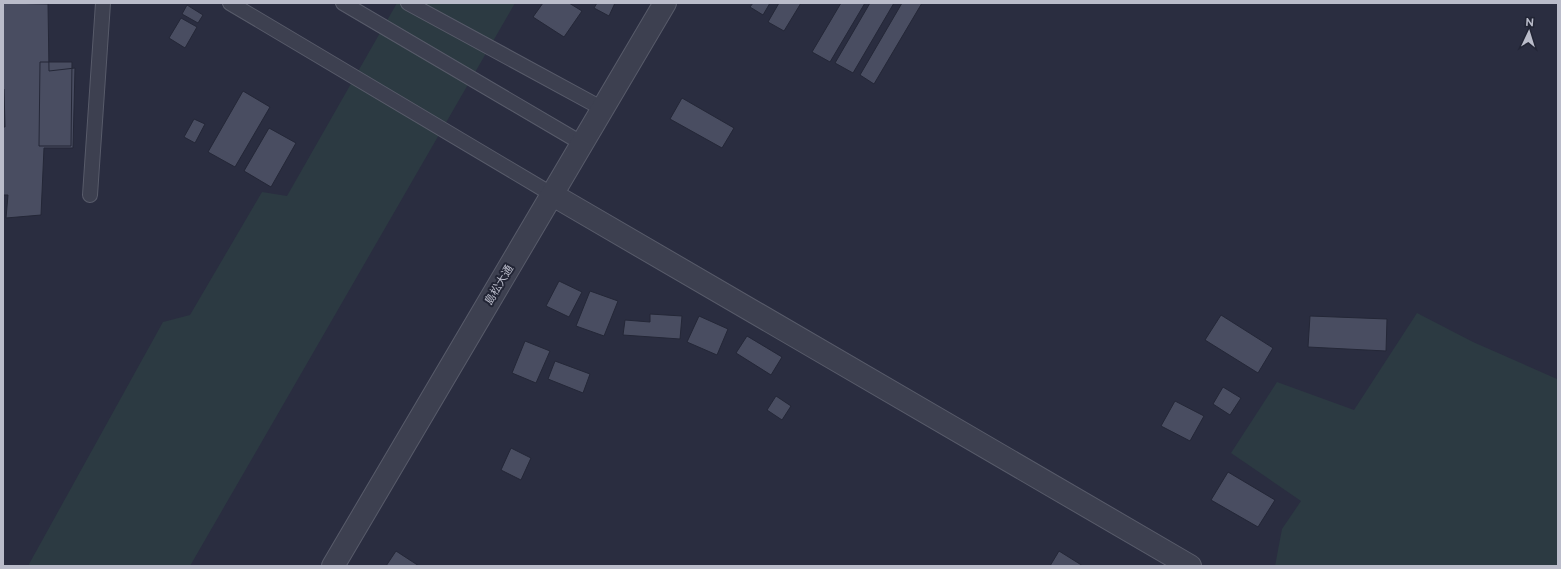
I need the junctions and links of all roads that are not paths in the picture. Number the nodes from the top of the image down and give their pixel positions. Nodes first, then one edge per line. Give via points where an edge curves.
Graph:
1 (103, 3) edge
2 (230, 3) edge
3 (343, 3) edge
4 (408, 3) edge
5 (665, 3) edge
6 (603, 109) junction
7 (583, 144) junction
8 (90, 195) dead end
9 (553, 195) junction
10 (333, 566) edge
11 (1190, 566) edge

1 - 8 lane
2 - 9 lane
3 - 7 lane
4 - 6 lane
5 - 6 street, 島松大通
6 - 7 street, 島松大通
7 - 9 street, 島松大通
9 - 10 street, 島松大通
9 - 11 street

